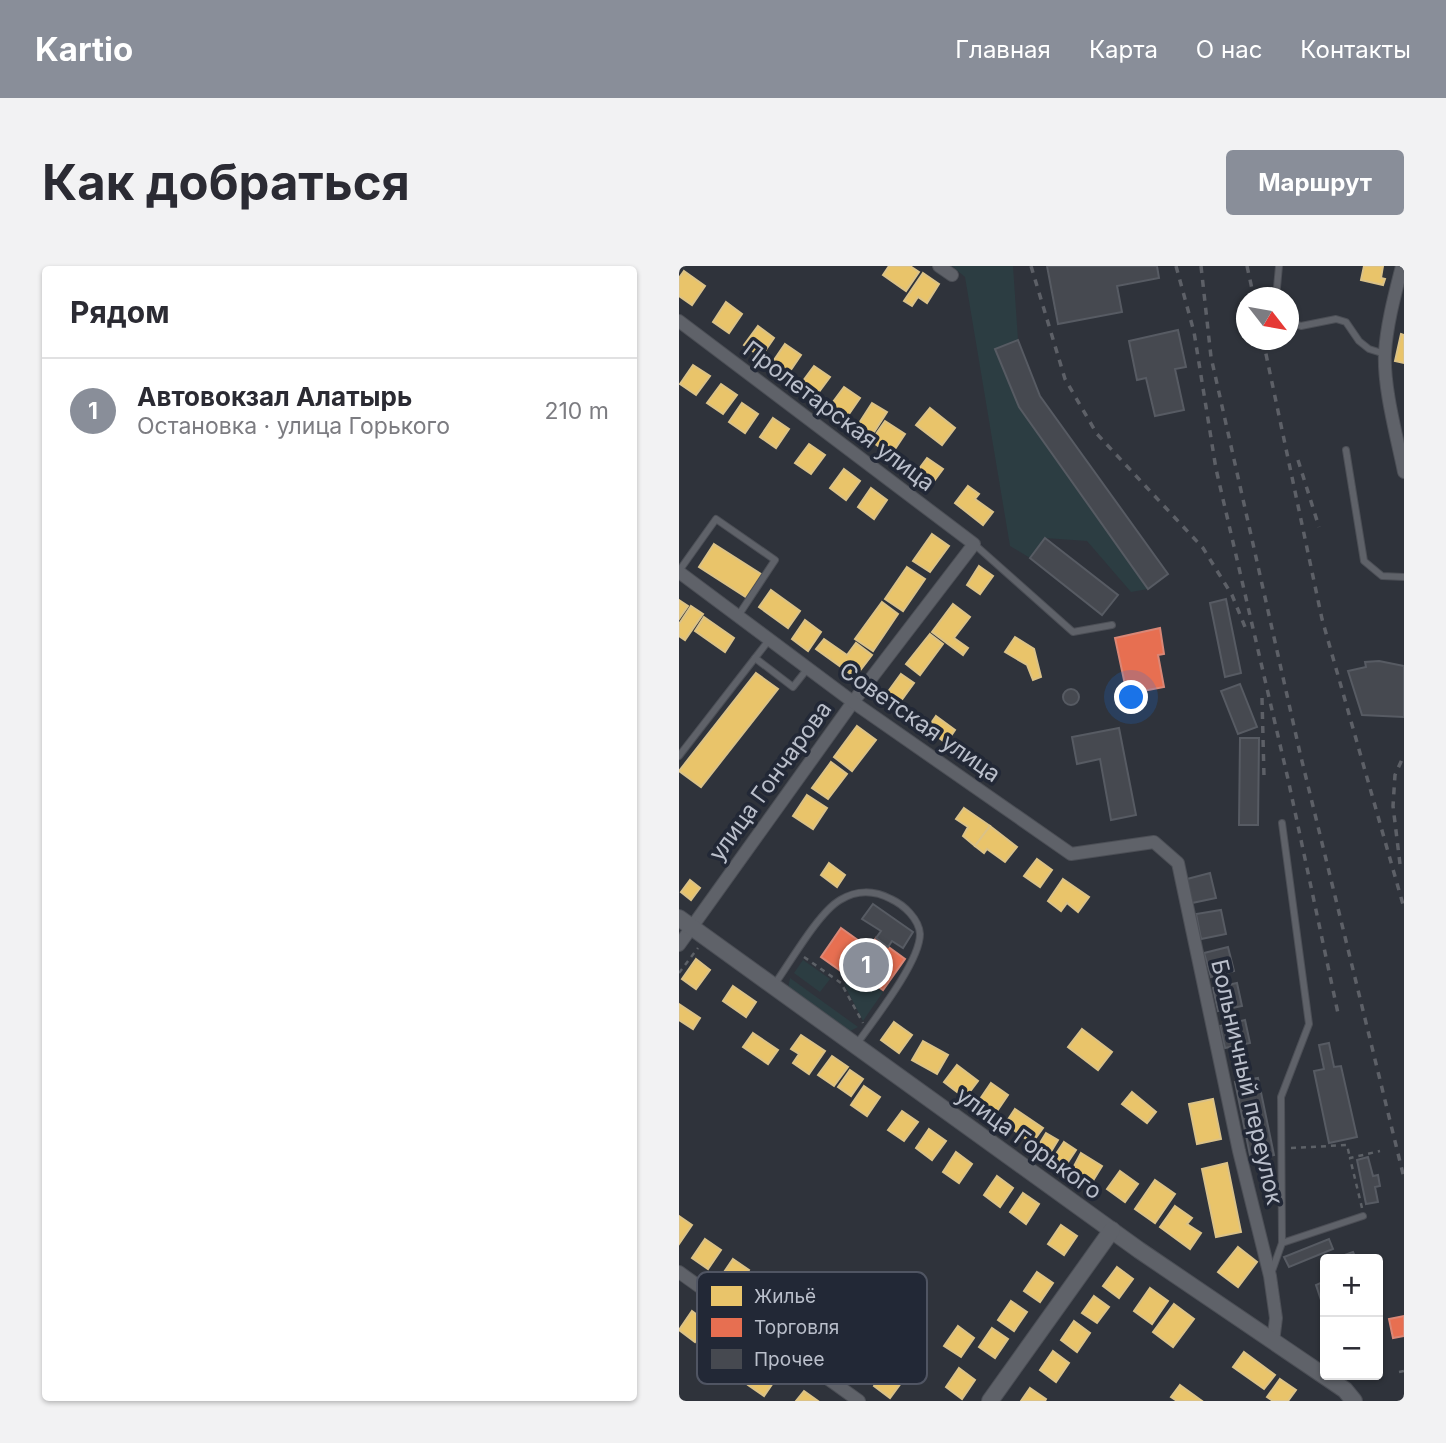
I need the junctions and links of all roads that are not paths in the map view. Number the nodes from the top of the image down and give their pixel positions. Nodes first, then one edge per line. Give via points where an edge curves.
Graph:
1 (939, 266) edge
2 (1279, 266) edge
3 (1402, 266) edge
4 (952, 275) dead end
5 (1277, 287) edge
6 (679, 321) edge
7 (1299, 325) edge
8 (1385, 354) junction
9 (1346, 450) dead end
10 (1404, 472) edge
11 (974, 544) junction
12 (679, 571) edge
13 (1404, 577) edge
14 (738, 616) junction
15 (1112, 625) dead end
16 (769, 639) junction
17 (755, 658) junction
18 (808, 668) junction
19 (853, 702) junction
20 (679, 756) edge
21 (1282, 822) dead end
22 (1154, 842) joint
23 (685, 923) edge
24 (679, 945) edge
25 (773, 986) junction
26 (856, 1045) junction
27 (1363, 1216) road end
28 (1112, 1230) junction
29 (1282, 1243) junction
30 (679, 1272) edge
31 (1270, 1276) junction
32 (697, 1285) edge
33 (1273, 1342) junction
34 (835, 1384) edge
35 (859, 1401) edge
36 (990, 1401) edge
37 (1355, 1401) edge

1 - 4 street
2 - 5 lane
3 - 8 street
6 - 11 street, Пролетарская улица
7 - 8 lane via 1336,319 1346,322 1359,341
8 - 10 street
9 - 13 lane via 1364,561 1382,576
11 - 15 lane via 1073,632
11 - 19 street, улица Гончарова
12 - 14 street, Советская улица
12 - 14 lane via 716,519 775,560
14 - 16 street, Советская улица
16 - 17 lane
16 - 18 street, Советская улица
17 - 18 lane via 793,687
17 - 20 lane
18 - 19 street, Советская улица
19 - 22 street, Советская улица via 1071,854
19 - 23 street, улица Гончарова
21 - 29 lane via 1309,1024 1280,1097
22 - 31 street, Больничный переулок via 1178,863
23 - 24 street, улица Гончарова
23 - 25 street, улица Горького
25 - 26 street, улица Горького
25 - 26 lane via 824,914 840,900 860,892 876,893 905,908 920,933 918,948
26 - 28 street, улица Горького
27 - 29 lane
28 - 33 street, улица Горького
28 - 36 street
29 - 31 lane
30 - 32 street
31 - 33 street, Больничный переулок via 1276,1318
33 - 37 street, улица Горького
34 - 35 street

